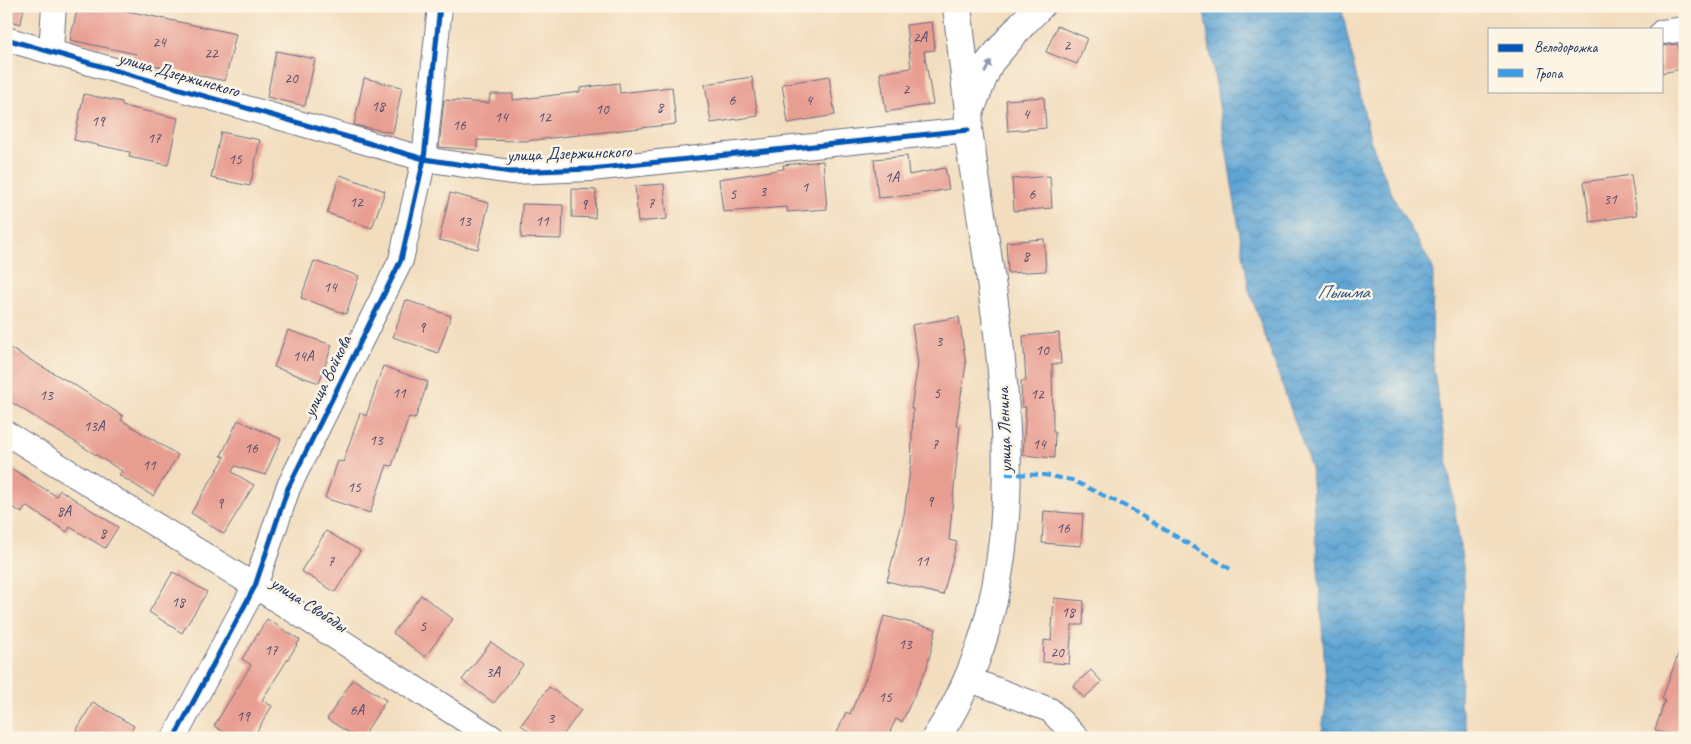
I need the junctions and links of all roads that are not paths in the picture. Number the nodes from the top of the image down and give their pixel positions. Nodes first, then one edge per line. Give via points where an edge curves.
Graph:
1 (54, 6) edge
2 (440, 6) edge
3 (957, 6) edge
4 (1040, 6) edge
5 (1685, 29) edge
6 (1664, 32) edge
7 (6, 39) edge
8 (52, 51) junction
9 (969, 121) junction
10 (424, 160) junction
11 (6, 433) edge
12 (255, 586) junction
13 (968, 678) junction
14 (174, 738) edge
15 (493, 738) edge
16 (936, 738) edge
17 (1077, 738) edge

1 - 8 street
2 - 10 street, улица Войкова
3 - 9 main road, улица Ленина
9 -> 4 main road via 989,63
5 - 6 street
7 - 8 street, улица Дзержинского
8 - 10 street, улица Дзержинского
9 - 10 street, улица Дзержинского via 591,170 512,172
9 - 13 main road, улица Ленина via 1007,407 1005,526 990,617
10 - 12 street, улица Войкова via 401,260 288,488
11 - 12 street, улица Свободы
12 - 14 street, улица Войкова
12 - 15 street, улица Свободы
13 - 16 main road, улица Ленина
13 - 17 street via 1050,710

